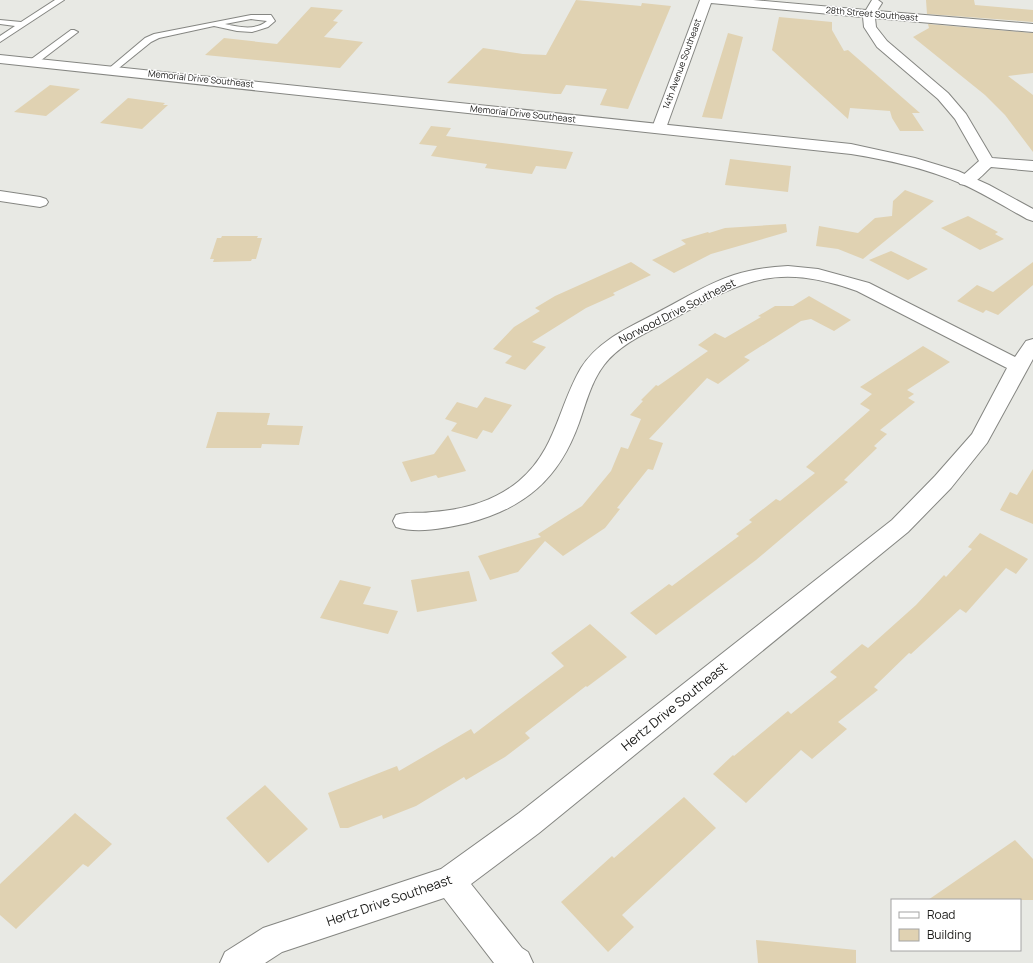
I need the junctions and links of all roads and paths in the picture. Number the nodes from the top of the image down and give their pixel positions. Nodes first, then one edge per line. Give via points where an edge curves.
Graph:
1 (60, 0) edge
2 (706, 0) edge
3 (712, 0) edge
4 (863, 0) edge
5 (878, 0) edge
6 (869, 14) junction
7 (0, 22) edge
8 (216, 24) junction
9 (23, 25) junction
10 (1033, 28) edge
11 (74, 32) dead end
12 (0, 40) edge
13 (0, 59) edge
14 (33, 62) junction
15 (111, 70) junction
16 (659, 128) junction
17 (987, 162) junction
18 (1033, 166) edge
19 (966, 181) junction
20 (0, 196) edge
21 (40, 202) dead end
22 (1033, 216) edge
23 (1033, 345) edge
24 (1018, 366) junction
25 (404, 521) dead end
26 (450, 881) junction
27 (236, 963) edge
28 (516, 963) edge

1 - 9 lane
2 - 16 street, 14th Avenue Southeast
3 - 6 street, 28th Street Southeast
4 - 6 street
5 - 6 street
6 - 10 street, 28th Street Southeast
6 - 17 street via 870,27 882,44 943,96 961,117
7 - 9 lane
8 - 8 lane via 251,17 268,17 271,22 266,27 248,30
8 - 15 lane via 157,36 148,40
9 - 12 lane
11 - 14 lane
13 - 14 street, Memorial Drive Southeast
14 - 15 street, Memorial Drive Southeast
15 - 16 street, Memorial Drive Southeast
16 - 19 street, Memorial Drive Southeast via 881,154
17 - 18 street
17 - 19 street
19 - 22 street, Memorial Drive Southeast
20 - 21 street
23 - 24 street, Hertz Drive Southeast
24 - 25 street, Norwood Drive Southeast via 863,287 844,280 795,271 767,272 742,278 619,340 598,359 582,383 561,442 545,469 526,489 499,504 469,514 437,520
24 - 26 street, Hertz Drive Southeast via 980,438 943,482 900,526 529,823
26 - 27 street, Hertz Drive Southeast via 274,939
26 - 28 street

